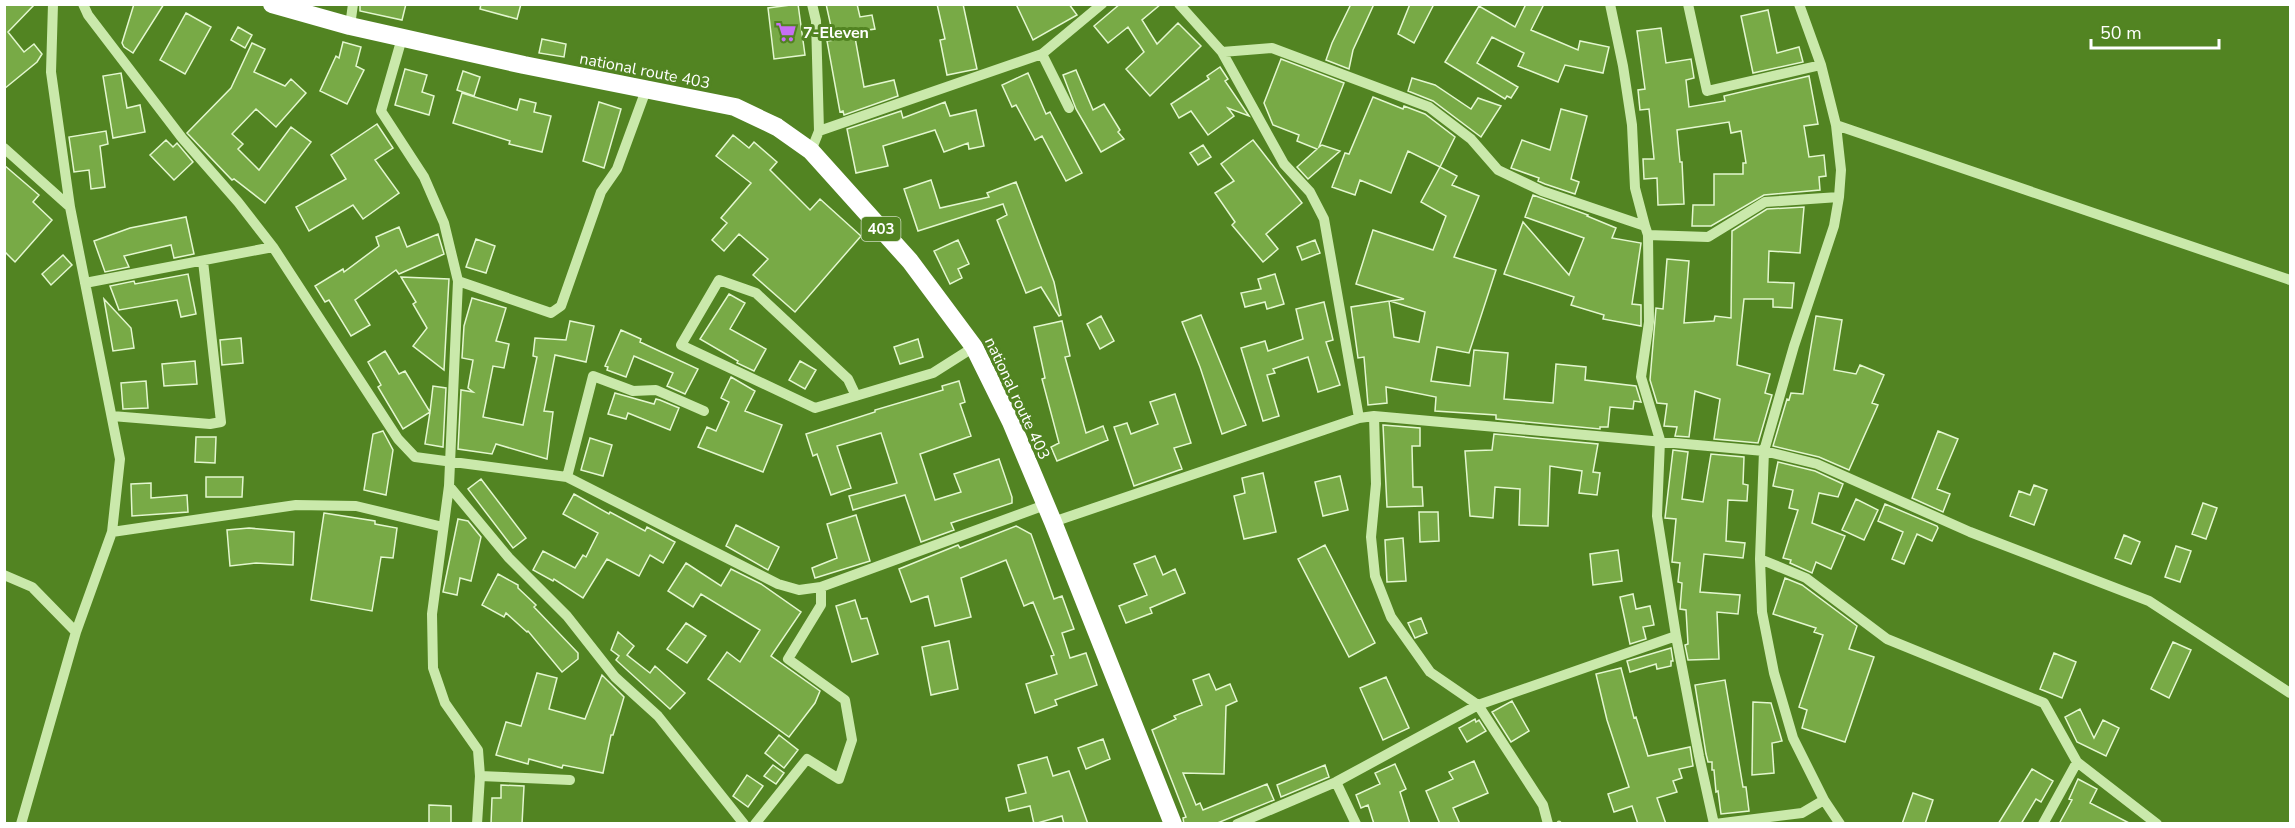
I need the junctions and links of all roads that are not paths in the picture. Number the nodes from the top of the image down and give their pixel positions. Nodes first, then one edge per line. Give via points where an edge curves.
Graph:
1 (53, 4) edge
2 (82, 4) edge
3 (272, 4) edge
4 (353, 4) edge
5 (812, 4) edge
6 (1102, 4) edge
7 (1179, 4) edge
8 (1610, 4) edge
9 (1688, 4) edge
10 (1799, 4) edge
11 (350, 26) junction
12 (402, 38) junction
13 (1222, 52) junction
14 (1042, 54) junction
15 (1821, 65) junction
16 (646, 90) junction
17 (1069, 108) dead end
18 (1836, 124) junction
19 (819, 131) junction
20 (4, 148) edge
21 (811, 151) junction
22 (1839, 197) junction
23 (70, 207) junction
24 (1646, 230) junction
25 (273, 247) junction
26 (203, 261) junction
27 (2290, 280) edge
28 (458, 281) junction
29 (85, 283) junction
30 (974, 347) junction
31 (856, 396) junction
32 (704, 411) dead end
33 (112, 416) junction
34 (1374, 416) junction
35 (1359, 418) junction
36 (1660, 440) junction
37 (1764, 451) junction
38 (450, 462) junction
39 (567, 477) junction
40 (449, 486) junction
41 (1045, 505) junction
42 (1053, 522) junction
43 (443, 527) junction
44 (112, 532) junction
45 (1761, 558) junction
46 (4, 575) edge
47 (821, 587) junction
48 (76, 632) junction
49 (1676, 636) junction
50 (2290, 693) edge
51 (1478, 705) junction
52 (2077, 762) junction
53 (480, 776) junction
54 (570, 780) dead end
55 (1336, 782) junction
56 (1824, 800) junction
57 (21, 824) edge
58 (477, 824) edge
59 (744, 824) edge
60 (755, 824) edge
61 (1173, 824) edge
62 (1237, 824) edge
63 (1356, 824) edge
64 (1548, 824) edge
65 (1715, 824) edge
66 (1840, 824) edge
67 (2043, 824) edge
68 (2157, 824) edge

1 - 23 street via 51,72
2 - 25 street via 182,138
3 - 11 highway, national route 403 / 403
4 - 11 street
5 - 19 street via 816,21
6 - 14 street
7 - 13 street
8 - 24 street via 1632,125 1635,188
9 - 15 street via 1707,92
10 - 15 street
11 - 12 highway, national route 403 / 403
12 - 16 highway, national route 403 / 403
12 - 28 street via 381,111 424,177 444,223
13 - 24 street via 1272,48 1429,107 1471,140 1498,170
13 - 35 street via 1284,164 1310,192 1324,219
14 - 17 street
14 - 19 street
15 - 18 street
16 - 21 highway, national route 403 / 403 via 735,107 777,127
16 - 28 street via 617,170 601,192 561,306 551,313
18 - 22 street via 1841,170
18 - 27 street
19 - 21 street
20 - 23 street
21 - 30 highway, national route 403 / 403 via 910,261
22 - 24 street via 1765,202 1708,237
22 - 37 street via 1834,226
23 - 29 street
24 - 36 street via 1649,322 1641,377
25 - 26 street
25 - 38 street via 398,439 415,457
26 - 29 street
26 - 33 street via 221,422
28 - 38 street
29 - 33 street
30 - 31 street via 933,373
30 - 41 highway, national route 403 / 403 via 1011,422
31 - 31 street via 815,408 681,345 719,280 756,293 848,380
32 - 39 street via 656,390 633,391 592,376
33 - 44 street via 120,459
34 - 35 street
34 - 36 street
34 - 51 street via 1376,484 1371,537 1376,576 1391,617 1430,672
35 - 42 street
36 - 37 street
36 - 49 street via 1657,516
37 - 45 street
37 - 50 street via 1817,464 1970,532 2149,601
38 - 39 street
38 - 40 street
39 - 47 street via 778,584 799,590
40 - 43 street
40 - 59 street via 509,558 567,616 615,677 658,716
41 - 42 highway, national route 403 / 403
41 - 47 street
42 - 61 highway, national route 403 / 403
43 - 44 street via 356,506 296,505
43 - 53 street via 432,614 433,668 445,703 478,750
44 - 48 street
45 - 52 street via 1806,578 1887,639 2044,703
45 - 56 street via 1762,612 1774,673 1794,738
46 - 48 street via 32,587
47 - 60 street via 821,605 789,659 845,700 852,740 839,779 807,759
48 - 57 street
49 - 51 street
49 - 65 street
51 - 55 street
51 - 64 street via 1543,805
52 - 67 street
52 - 68 street
53 - 54 street
53 - 58 street
55 - 62 street
55 - 63 street
56 - 65 street via 1802,813
56 - 66 street

